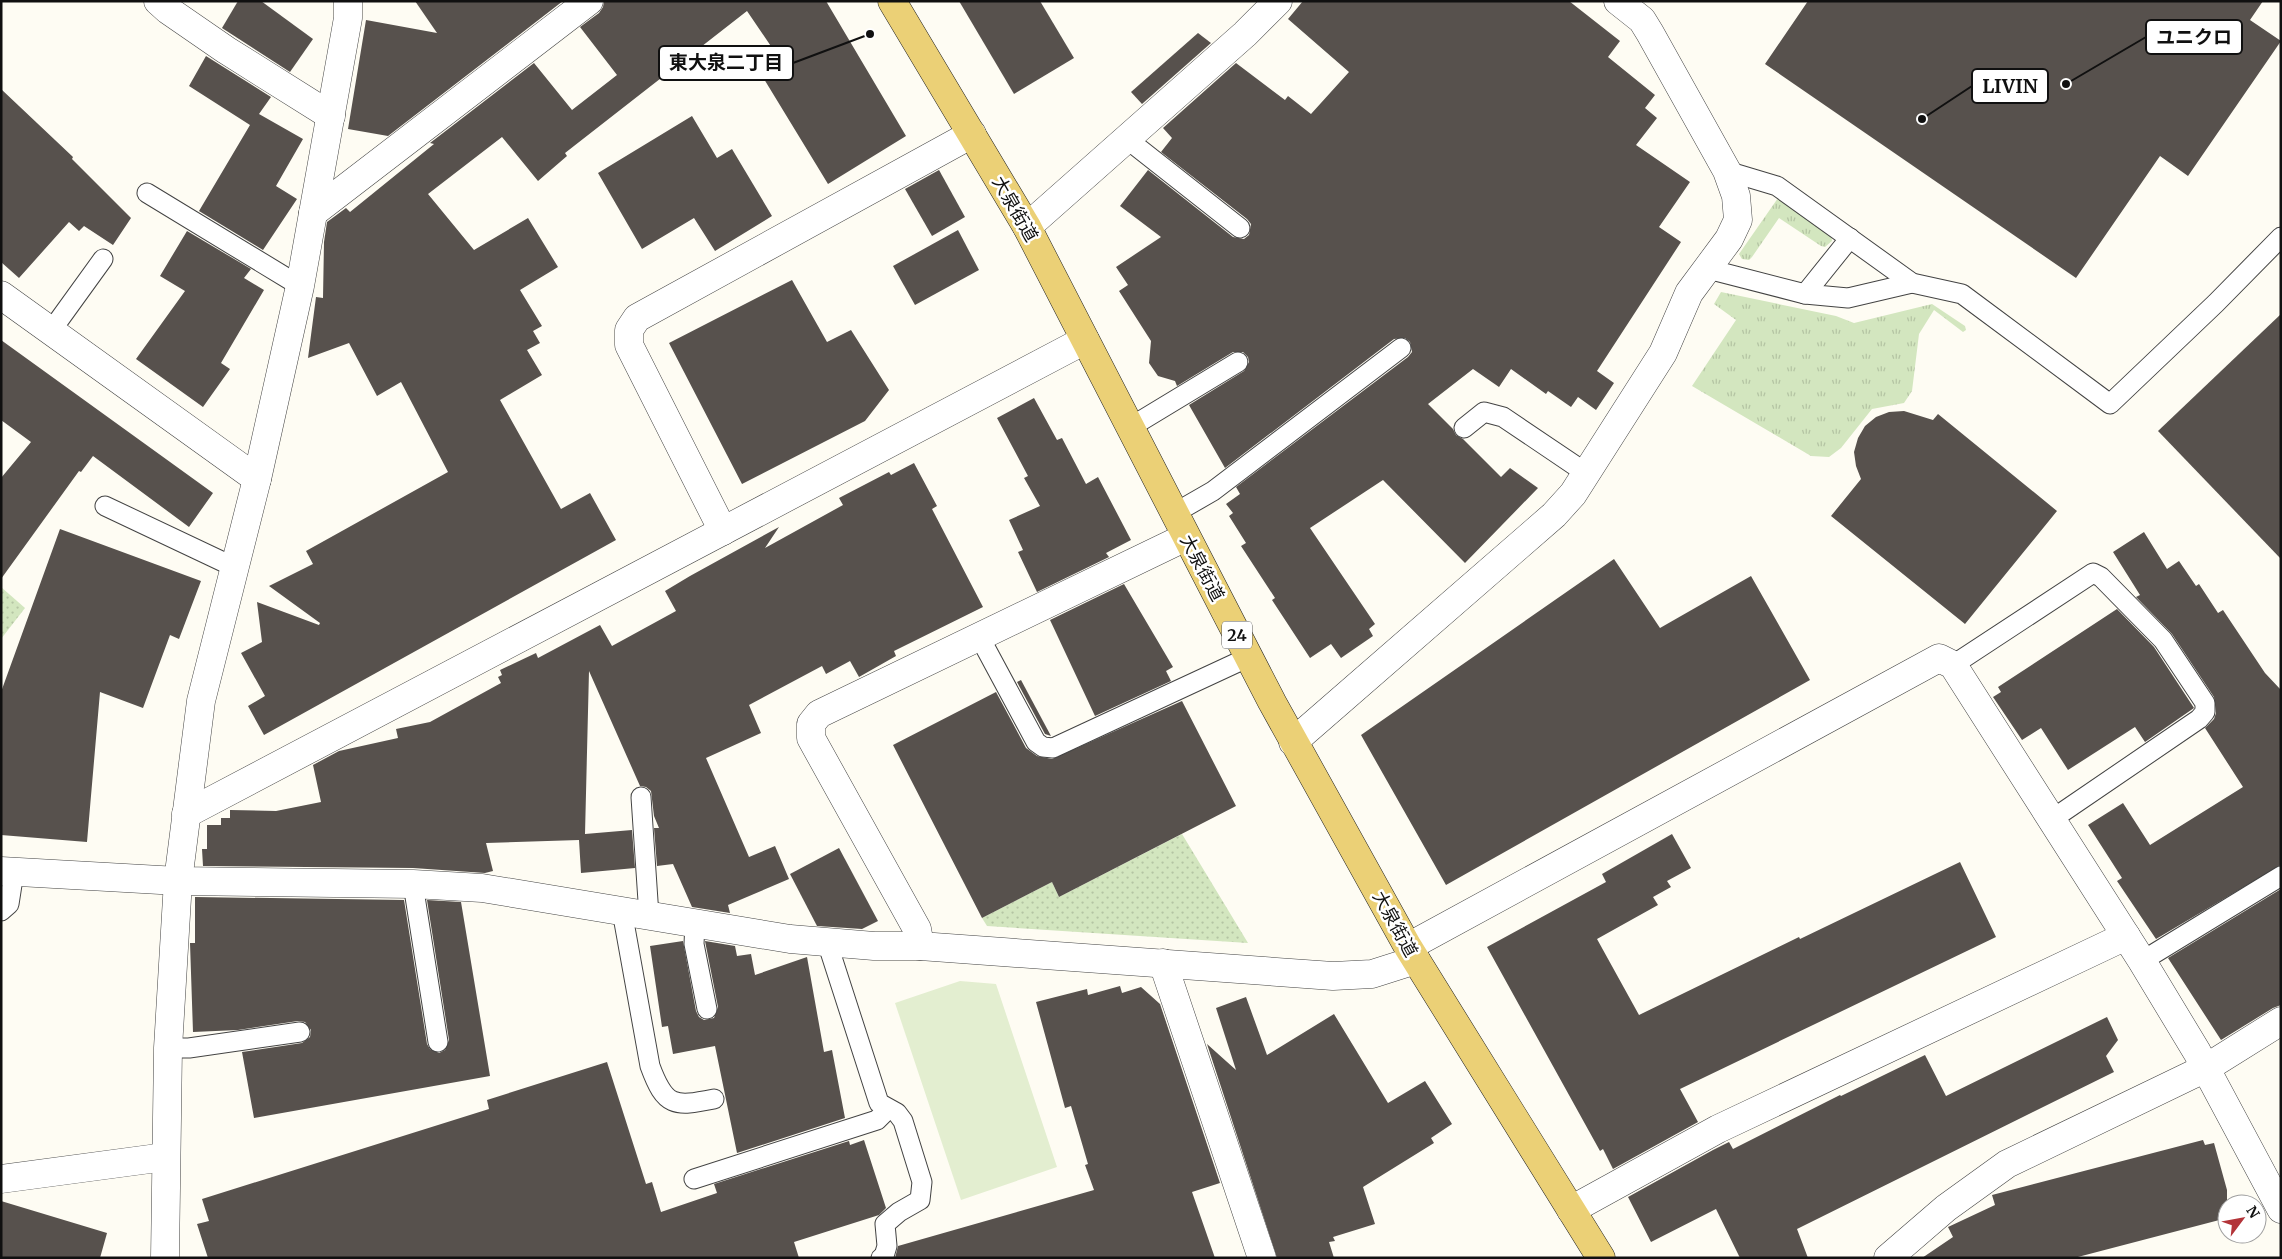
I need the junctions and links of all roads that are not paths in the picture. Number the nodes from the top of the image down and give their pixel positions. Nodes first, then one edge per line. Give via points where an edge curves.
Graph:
1 (158, 1) edge
2 (348, 1) edge
3 (589, 1) edge
4 (892, 1) edge
5 (1278, 1) edge
6 (1618, 1) edge
7 (331, 116) junction
8 (972, 134) junction
9 (1127, 139) junction
10 (1727, 171) junction
11 (147, 193) dead end
12 (313, 213) junction
13 (1027, 227) junction
14 (1240, 228) dead end
15 (2281, 237) edge
16 (1850, 238) junction
17 (103, 259) dead end
18 (1708, 269) junction
19 (1912, 283) junction
20 (300, 286) junction
21 (1805, 294) junction
22 (1, 295) edge
23 (51, 331) junction
24 (1085, 340) junction
25 (1401, 348) dead end
26 (1238, 362) dead end
27 (1129, 428) junction
28 (1464, 428) dead end
29 (1586, 474) junction
30 (257, 479) junction
31 (106, 506) dead end
32 (1180, 526) junction
33 (723, 531) junction
34 (234, 567) junction
35 (980, 636) junction
36 (1249, 658) junction
37 (1953, 665) junction
38 (1293, 742) junction
39 (641, 796) dead end
40 (186, 814) junction
41 (2051, 820) junction
42 (8, 871) edge
43 (2281, 876) edge
44 (178, 881) junction
45 (413, 884) junction
46 (1, 911) edge
47 (622, 912) junction
48 (649, 916) junction
49 (695, 924) junction
50 (2126, 936) junction
51 (827, 942) junction
52 (920, 946) junction
53 (1412, 954) junction
54 (2142, 961) junction
55 (1162, 963) junction
56 (708, 1009) dead end
57 (2281, 1021) edge
58 (300, 1032) dead end
59 (438, 1042) dead end
60 (168, 1048) junction
61 (2206, 1068) junction
62 (714, 1100) dead end
63 (888, 1109) junction
64 (165, 1157) junction
65 (1, 1179) edge
66 (694, 1179) dead end
67 (2281, 1209) edge
68 (1571, 1210) junction
69 (165, 1258) edge
70 (881, 1258) edge
71 (1262, 1258) edge
72 (1601, 1258) edge
73 (1888, 1258) edge

1 - 7 street via 226,50
2 - 7 street
3 - 12 street
4 - 8 main road, 大泉街道 / 24
5 - 9 street
6 - 10 street via 1642,20
7 - 12 street
8 - 13 main road, 大泉街道 / 24
8 - 33 street via 637,318 629,330 629,345
9 - 13 street
9 - 14 lane
10 - 16 lane via 1777,186
10 - 18 street via 1736,196 1738,220 1729,240
11 - 20 lane
12 - 20 street
13 - 24 main road, 大泉街道 / 24
15 - 19 lane via 2110,404 1962,294
16 - 19 lane
16 - 21 lane
17 - 23 lane
18 - 21 lane
18 - 29 street via 1689,293 1663,353
19 - 21 lane via 1848,298
20 - 30 street
22 - 23 street
23 - 30 street
24 - 27 main road, 大泉街道 / 24
24 - 33 street
25 - 32 lane via 1213,491
26 - 27 lane
27 - 32 main road, 大泉街道 / 24
28 - 29 lane via 1484,412 1504,416
29 - 38 street via 1554,515
30 - 34 street
31 - 34 lane
32 - 35 street
32 - 36 main road, 大泉街道 / 24
33 - 40 street
34 - 40 street via 201,700
35 - 36 lane via 1036,742 1053,748
35 - 52 street via 819,714 811,724 811,738 918,929
36 - 38 main road, 大泉街道 / 24
37 - 41 street
37 - 41 lane via 2093,573 2101,577 2163,640 2205,703 2199,719
37 - 53 street via 1939,658
38 - 53 main road, 大泉街道 / 24
39 - 48 lane
40 - 44 street
41 - 50 street
42 - 44 street
42 - 46 lane via 9,904
43 - 54 lane
44 - 45 street
44 - 60 street
45 - 47 street via 482,888
45 - 59 lane
47 - 48 street
47 - 62 lane via 650,1066 656,1081 664,1095 674,1103 686,1105
48 - 49 street
49 - 51 street
49 - 56 lane via 694,944
50 - 54 street
50 - 68 street via 1718,1128
51 - 52 street
51 - 63 lane via 879,1103
52 - 55 street
53 - 55 street via 1372,974 1334,976
53 - 68 main road, 大泉街道 / 24
54 - 61 street
55 - 71 street
57 - 61 street
58 - 60 lane via 189,1048
60 - 64 street
61 - 67 street
61 - 73 street via 2006,1164 1946,1208
63 - 66 lane via 876,1120 847,1131
63 - 70 lane via 903,1121 922,1182 920,1200 885,1224 887,1246
64 - 65 street
64 - 69 street
68 - 72 main road, 大泉街道 / 24

